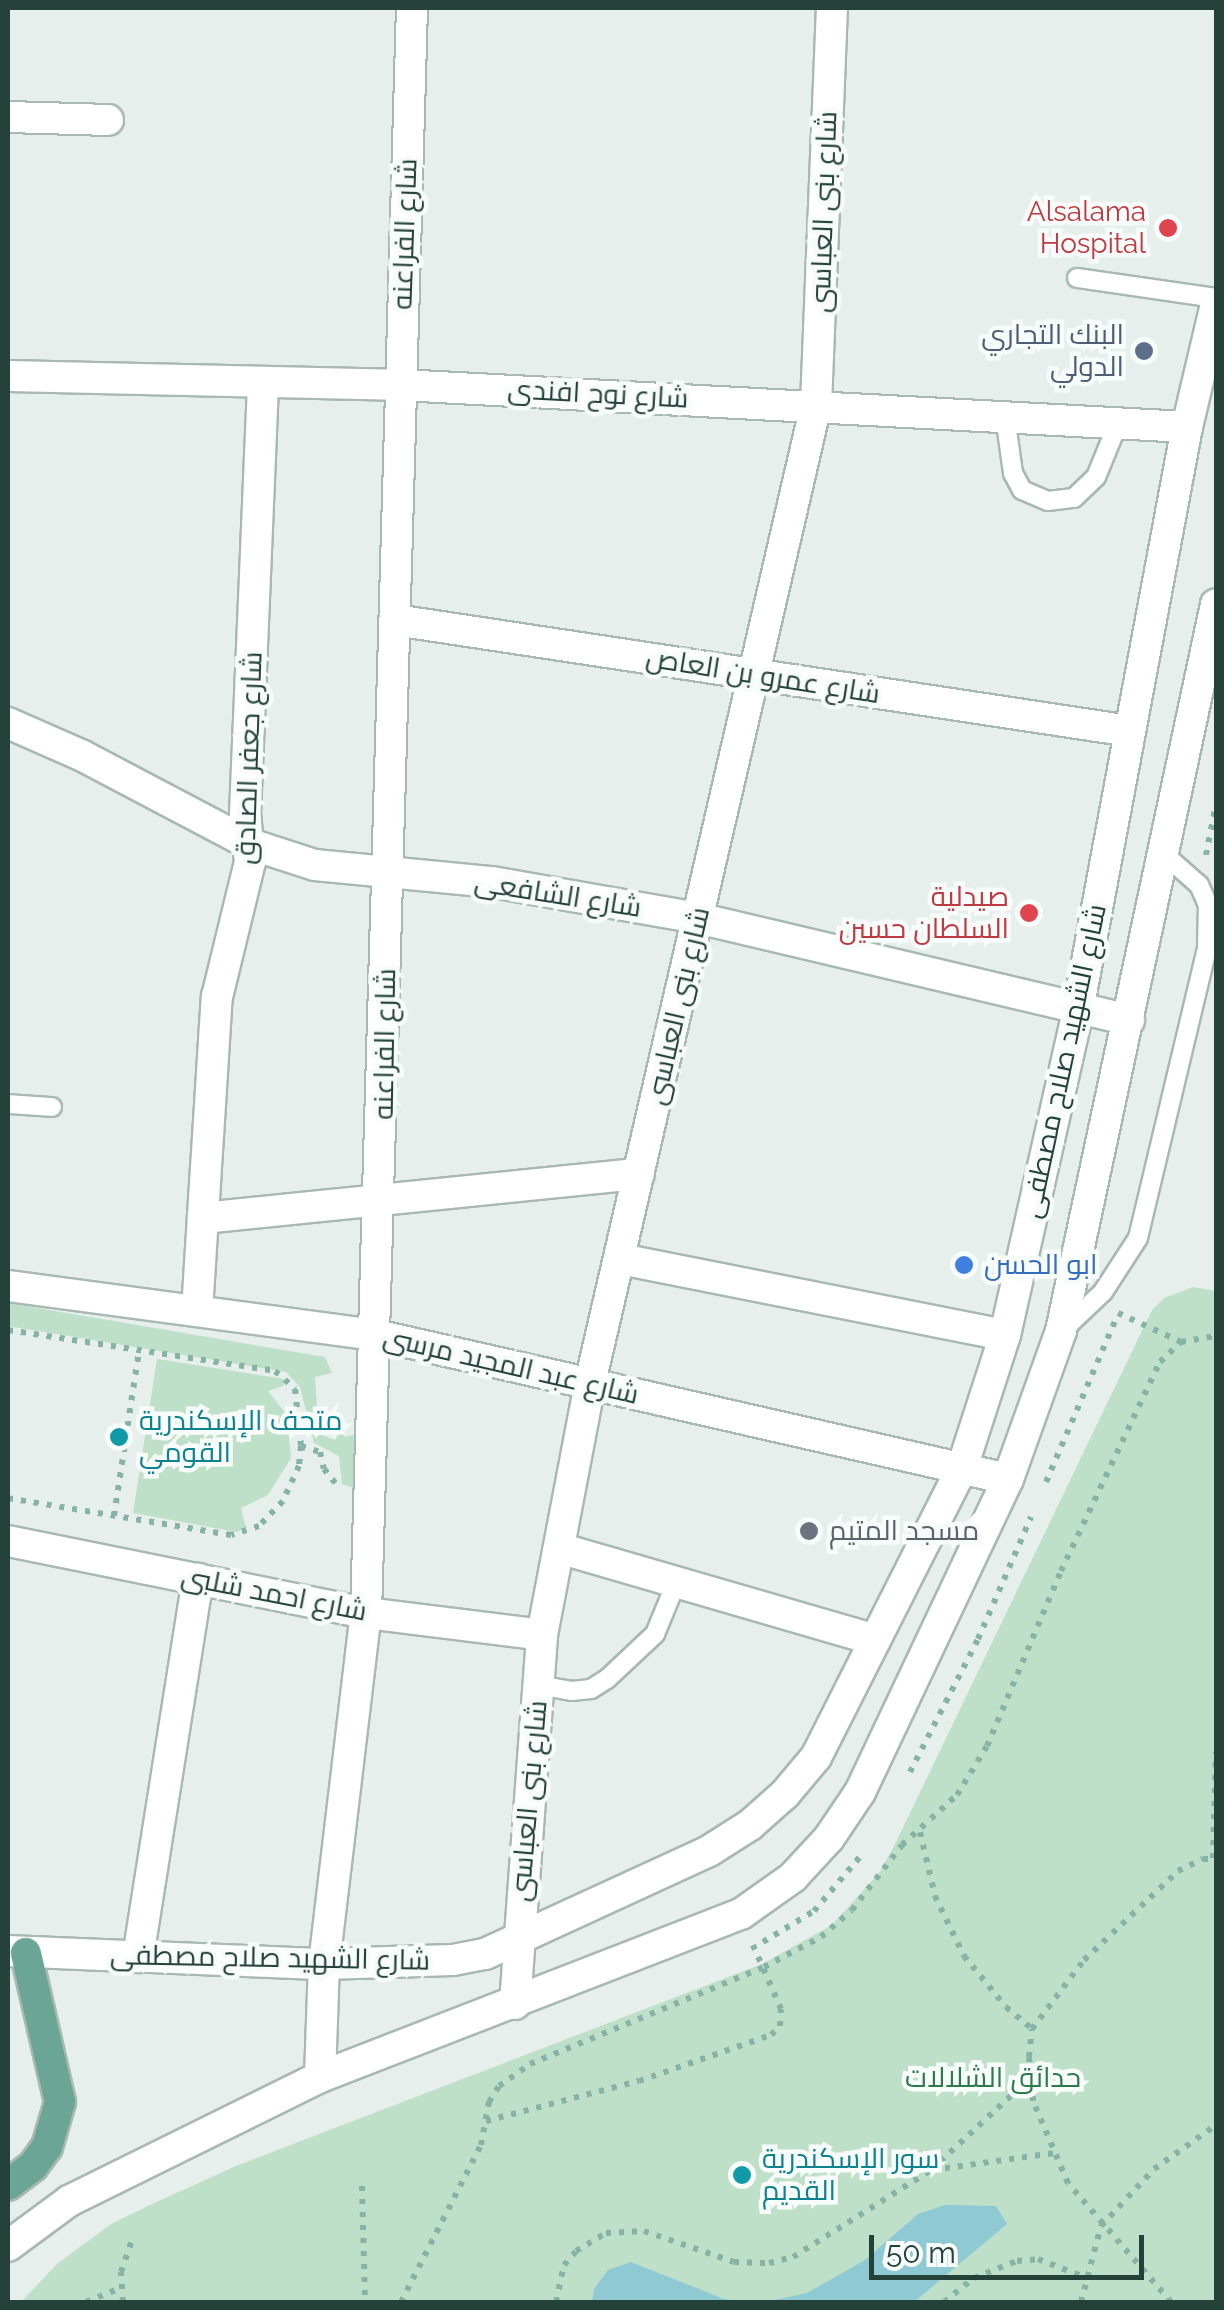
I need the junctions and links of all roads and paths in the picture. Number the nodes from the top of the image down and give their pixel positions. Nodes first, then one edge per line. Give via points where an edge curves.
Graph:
1 (412, 8) edge
2 (832, 8) edge
3 (8, 116) edge
4 (108, 120) dead end
5 (1077, 278) dead end
6 (1216, 301) edge
7 (8, 376) edge
8 (263, 382) junction
9 (401, 385) junction
10 (816, 405) junction
11 (1005, 416) junction
12 (1118, 423) junction
13 (1202, 426) edge
14 (1216, 604) edge
15 (395, 620) junction
16 (755, 675) junction
17 (8, 723) edge
18 (1130, 731) junction
19 (1216, 804) edge
20 (250, 844) junction
21 (1166, 855) junction
22 (389, 874) junction
23 (1199, 885) junction
24 (698, 918) junction
25 (1078, 1010) junction
26 (1129, 1020) junction
27 (8, 1104) edge
28 (52, 1107) dead end
29 (639, 1174) junction
30 (381, 1200) junction
31 (203, 1218) junction
32 (620, 1259) junction
33 (8, 1286) edge
34 (197, 1311) junction
35 (1118, 1313) dead end
36 (8, 1330) edge
37 (1061, 1332) junction
38 (376, 1335) junction
39 (1006, 1335) junction
40 (1180, 1342) dead end
41 (139, 1352) junction
42 (590, 1384) junction
43 (302, 1446) junction
44 (962, 1468) junction
45 (1008, 1479) junction
46 (346, 1496) dead end
47 (8, 1498) edge
48 (114, 1516) junction
49 (8, 1541) edge
50 (559, 1548) junction
51 (198, 1579) junction
52 (676, 1583) junction
53 (366, 1613) junction
54 (542, 1635) junction
55 (875, 1640) junction
56 (538, 1685) junction
57 (1216, 1752) edge
58 (920, 1830) dead end
59 (1215, 1859) edge
60 (742, 1914) junction
61 (517, 1942) junction
62 (17, 1952) edge
63 (138, 1957) junction
64 (324, 1964) junction
65 (515, 2004) junction
66 (1032, 2029) junction
67 (320, 2077) junction
68 (1029, 2079) junction
69 (486, 2121) dead end
70 (1216, 2125) edge
71 (1055, 2153) junction
72 (931, 2170) junction
73 (8, 2185) edge
74 (362, 2186) dead end
75 (1101, 2226) junction
76 (132, 2240) dead end
77 (8, 2246) edge
78 (1084, 2277) junction
79 (121, 2288) junction
80 (86, 2302) edge
81 (123, 2302) edge
82 (365, 2302) edge
83 (556, 2302) edge
84 (944, 2302) edge
85 (1081, 2302) edge
86 (1171, 2302) edge

1 - 9 street, شارع الفراعنه
2 - 10 street, شارع بنى العباسى
3 - 4 street
5 - 6 lane
6 - 13 street, شارع الشهيد صلاح مصطفى
7 - 8 street, شارع نوح افندى
8 - 9 street, شارع نوح افندى
8 - 20 street, شارع جعفر الصادق via 245,814
9 - 10 street, شارع نوح افندى
9 - 15 street, شارع الفراعنه
10 - 11 street, شارع نوح افندى
10 - 16 street, شارع بنى العباسى
11 - 12 street, شارع نوح افندى
11 - 12 lane via 1022,490 1048,502 1074,498 1096,477
12 - 13 street, شارع نوح افندى
13 - 18 street, شارع الشهيد صلاح مصطفى
14 - 21 street, شارع الشهيد صلاح مصطفى
15 - 16 street, شارع عمرو بن العاص
15 - 22 street, شارع الفراعنه
16 - 18 street, شارع عمرو بن العاص
16 - 24 street, شارع بنى العباسى
17 - 20 street, شارع الشافعى
18 - 25 street, شارع الشهيد صلاح مصطفى
19 - 23 path
20 - 22 street, شارع الشافعى via 315,866
20 - 31 street, شارع جعفر الصادق via 217,997
21 - 23 lane
21 - 26 street, شارع الشهيد صلاح مصطفى
22 - 24 street, شارع الشافعى via 492,882
22 - 30 street, شارع الفراعنه
23 - 37 lane via 1208,905 1208,937 1142,1222 1104,1292
24 - 25 street, شارع الشافعى
24 - 29 street, شارع بنى العباسى
25 - 26 street, شارع الشافعى
25 - 39 street, شارع الشهيد صلاح مصطفى
26 - 37 street, شارع الشهيد صلاح مصطفى
27 - 28 lane
29 - 30 street
29 - 32 street, شارع بنى العباسى
30 - 31 street
30 - 38 street, شارع الفراعنه
31 - 34 street, شارع جعفر الصادق
32 - 39 street
32 - 42 street, شارع بنى العباسى
33 - 34 street, شارع عبد المجيد مرسى
34 - 38 street, شارع عبد المجيد مرسى
35 - 40 path
36 - 41 path
37 - 45 street, شارع الشهيد صلاح مصطفى
38 - 42 street, شارع عبد المجيد مرسى
38 - 53 street, شارع الفراعنه
39 - 44 street, شارع الشهيد صلاح مصطفى
41 - 43 path via 283,1375 295,1390
41 - 48 path
42 - 44 street, شارع عبد المجيد مرسى
42 - 50 street, شارع بنى العباسى
43 - 46 path via 320,1452 324,1469
43 - 48 path via 283,1501 246,1532 216,1535
44 - 45 street, شارع عبد المجيد مرسى
44 - 55 street, شارع الشهيد صلاح مصطفى
45 - 60 street, شارع الشهيد صلاح مصطفى via 860,1792 793,1878
47 - 48 path
49 - 51 street, شارع احمد شلبى
50 - 52 street
50 - 54 street, شارع بنى العباسى
51 - 53 street, شارع احمد شلبى
51 - 63 street
52 - 55 street
52 - 56 lane via 655,1634 607,1679 572,1691
53 - 54 street, شارع احمد شلبى
53 - 64 street, شارع الفراعنه
54 - 56 street, شارع بنى العباسى
55 - 61 street, شارع الشهيد صلاح مصطفى via 816,1757 750,1826
56 - 61 street, شارع بنى العباسى
57 - 59 path
58 - 66 path via 935,1896 964,1956
59 - 66 path via 1178,1871 1084,1960
60 - 65 street, شارع الشهيد صلاح مصطفى
60 - 69 path via 780,2008 776,2031 638,2080
61 - 64 street, شارع الشهيد صلاح مصطفى via 452,1960
61 - 65 street, شارع بنى العباسى
62 - 63 street, شارع الشهيد صلاح مصطفى
62 - 73 main road via 60,2102 47,2147
63 - 64 street, شارع الشهيد صلاح مصطفى
64 - 67 street, شارع الفراعنه
65 - 67 street, شارع الشهيد صلاح مصطفى
66 - 68 path
67 - 77 street, شارع الشهيد صلاح مصطفى via 69,2201
68 - 71 path
68 - 72 path
70 - 75 path via 1154,2170
71 - 72 path
71 - 75 path
72 - 83 path via 814,2246 769,2263 734,2262 644,2231 606,2233 564,2265
74 - 82 path
75 - 78 path
75 - 86 path
76 - 79 path
78 - 84 path via 1038,2259 1016,2261 974,2278
78 - 85 path
79 - 80 path
79 - 81 path

